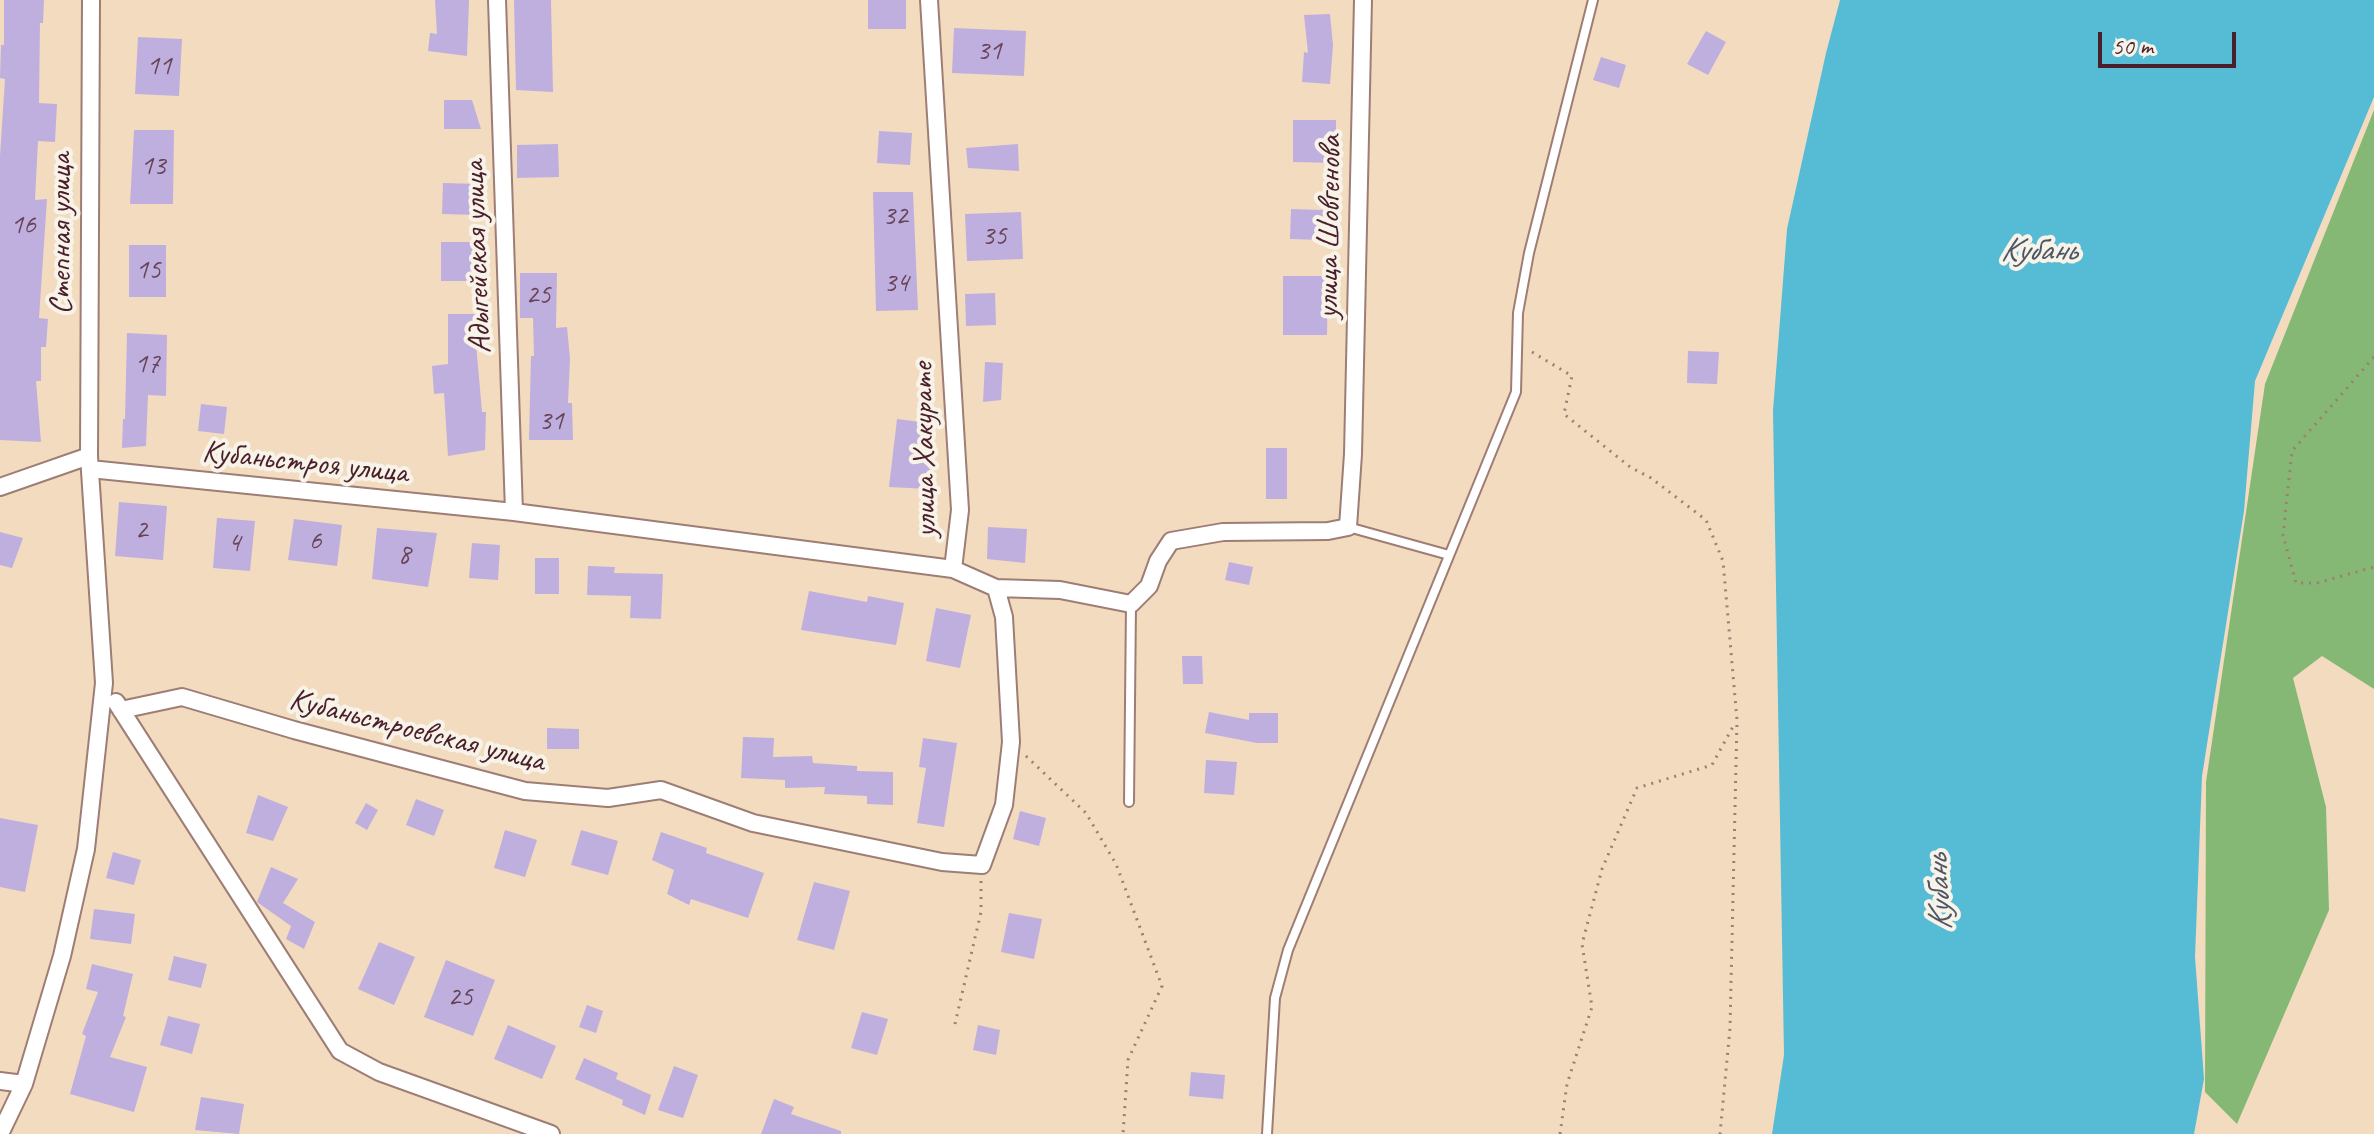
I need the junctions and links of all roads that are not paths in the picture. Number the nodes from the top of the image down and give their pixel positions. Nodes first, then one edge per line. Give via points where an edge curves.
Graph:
1 (91, 0) edge
2 (497, 0) edge
3 (929, 0) edge
4 (1363, 0) edge
5 (1593, 0) edge
6 (89, 463) junction
7 (0, 487) edge
8 (514, 512) junction
9 (1348, 527) junction
10 (1449, 555) junction
11 (953, 569) junction
12 (996, 588) junction
13 (1131, 604) junction
14 (104, 683) junction
15 (121, 710) junction
16 (1129, 802) dead end
17 (0, 1081) edge
18 (24, 1084) junction
19 (0, 1134) edge
20 (551, 1134) edge
21 (1267, 1134) edge

1 - 6 street, Степная улица
2 - 8 street, Адыгейская улица
3 - 11 street, улица Хакурате via 960,510
4 - 9 street, улица Шовгенова
5 - 10 lane via 1529,253 1518,313 1516,392
6 - 7 street
6 - 8 street, Кубаньстроя улица
6 - 14 street, Степная улица
8 - 11 street, Кубаньстроя улица
9 - 10 lane
9 - 13 street via 1223,532 1171,541 1149,586
10 - 21 lane via 1288,950 1275,998
11 - 12 street, улица Хакурате
12 - 13 street via 1060,590
12 - 15 street, Кубаньстроевская улица via 1004,617 1011,742 1004,805 982,865 942,862 753,823 661,790 608,798 525,791 182,697
13 - 16 lane
14 - 15 street
14 - 18 street, Степная улица via 86,849 62,956
15 - 20 street via 340,1051 379,1072
17 - 18 street
18 - 19 street

